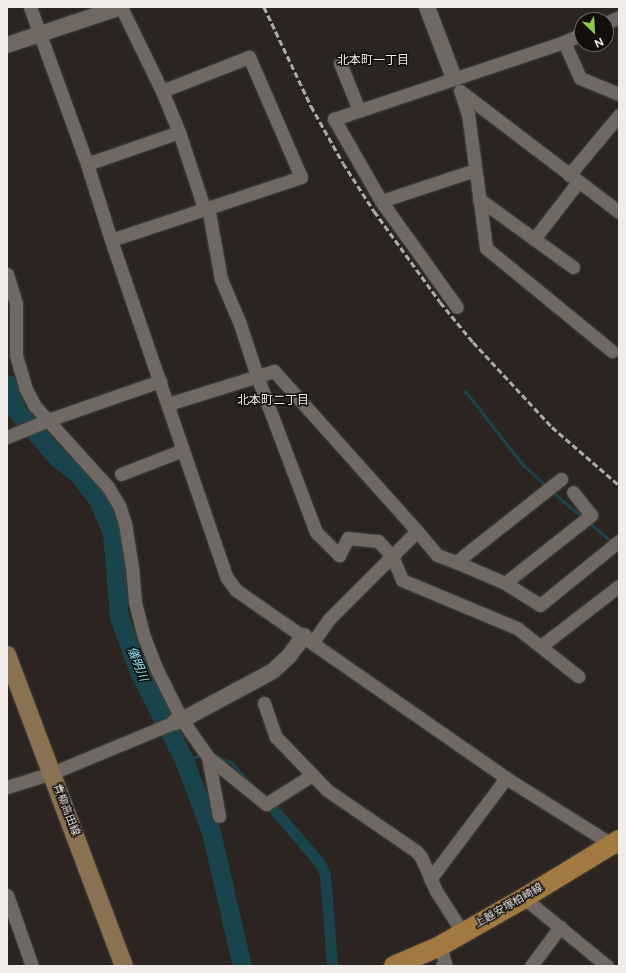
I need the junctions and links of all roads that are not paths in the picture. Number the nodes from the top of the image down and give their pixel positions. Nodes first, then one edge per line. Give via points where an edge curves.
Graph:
1 (30, 7) edge
2 (121, 7) edge
3 (426, 7) edge
4 (39, 34) junction
5 (574, 38) edge
6 (564, 42) junction
7 (7, 45) edge
8 (340, 63) dead end
9 (454, 78) junction
10 (162, 91) junction
11 (461, 93) junction
12 (619, 94) edge
13 (359, 110) junction
14 (619, 115) edge
15 (180, 132) junction
16 (87, 164) junction
17 (475, 170) junction
18 (574, 178) junction
19 (479, 199) junction
20 (381, 202) junction
21 (206, 208) junction
22 (618, 210) edge
23 (534, 239) junction
24 (111, 240) junction
25 (573, 267) dead end
26 (7, 274) edge
27 (457, 306) dead end
28 (612, 351) dead end
29 (257, 376) junction
30 (160, 381) junction
31 (168, 404) junction
32 (45, 422) junction
33 (12, 435) edge
34 (183, 450) junction
35 (120, 474) dead end
36 (561, 479) dead end
37 (573, 492) dead end
38 (417, 530) junction
39 (619, 541) edge
40 (392, 556) junction
41 (456, 562) junction
42 (505, 583) junction
43 (619, 586) edge
44 (308, 639) junction
45 (541, 646) junction
46 (7, 655) edge
47 (578, 676) dead end
48 (264, 704) dead end
49 (179, 721) junction
50 (208, 757) junction
51 (52, 773) junction
52 (312, 775) junction
53 (506, 778) junction
54 (7, 788) edge
55 (219, 816) dead end
56 (617, 844) edge
57 (430, 879) junction
58 (524, 898) junction
59 (8, 901) edge
60 (560, 927) junction
61 (462, 933) junction
62 (440, 946) junction
63 (32, 966) edge
64 (124, 966) edge
65 (394, 966) edge
66 (442, 966) edge
67 (531, 966) edge
68 (607, 966) edge

1 - 4 street
2 - 4 street
2 - 10 street
3 - 9 street
4 - 7 street
4 - 16 street
5 - 6 street
6 - 9 street
6 - 12 street via 580,78
8 - 13 street
9 - 11 street
9 - 13 street
10 - 15 street
10 - 21 street via 249,57 301,177
11 - 17 street via 468,114
11 - 18 street
13 - 20 street via 334,119
14 - 18 street
15 - 16 street
15 - 21 street
16 - 24 street
17 - 19 street
17 - 20 street
18 - 22 street
18 - 23 street
19 - 23 street
19 - 28 street via 486,248
20 - 27 street
21 - 24 street
21 - 29 street via 221,279 240,324
23 - 25 street
24 - 30 street
26 - 32 street via 16,304 16,355 19,370 26,390
29 - 31 street
29 - 38 street via 274,371
29 - 40 street via 316,532 339,555 348,538 378,541
30 - 31 street
30 - 32 street
31 - 34 street
32 - 33 street
32 - 49 street via 108,487 119,505 125,523 135,602 143,634
34 - 35 street
34 - 44 street via 227,578 236,590
36 - 41 street
37 - 42 street via 591,515
38 - 40 street
38 - 41 street via 437,556
39 - 42 street via 540,605
40 - 44 street
40 - 45 street via 402,580 517,628
41 - 42 street
43 - 45 street
44 - 49 street via 273,671
44 - 53 street
45 - 47 street
46 - 51 main road, 青柳高田線
48 - 52 street via 276,737
49 - 50 street
49 - 51 street
50 - 52 street via 266,804
50 - 55 street
51 - 54 street
51 - 64 main road, 青柳高田線
52 - 57 street via 326,790 416,851
53 - 56 street
53 - 57 street
56 - 58 main road, 上越安塚柏崎線
57 - 61 street
58 - 60 street
58 - 61 main road, 上越安塚柏崎線
59 - 63 street
60 - 67 street
60 - 68 street
61 - 62 main road, 上越安塚柏崎線
62 - 65 main road, 上越安塚柏崎線
62 - 66 street via 445,963

